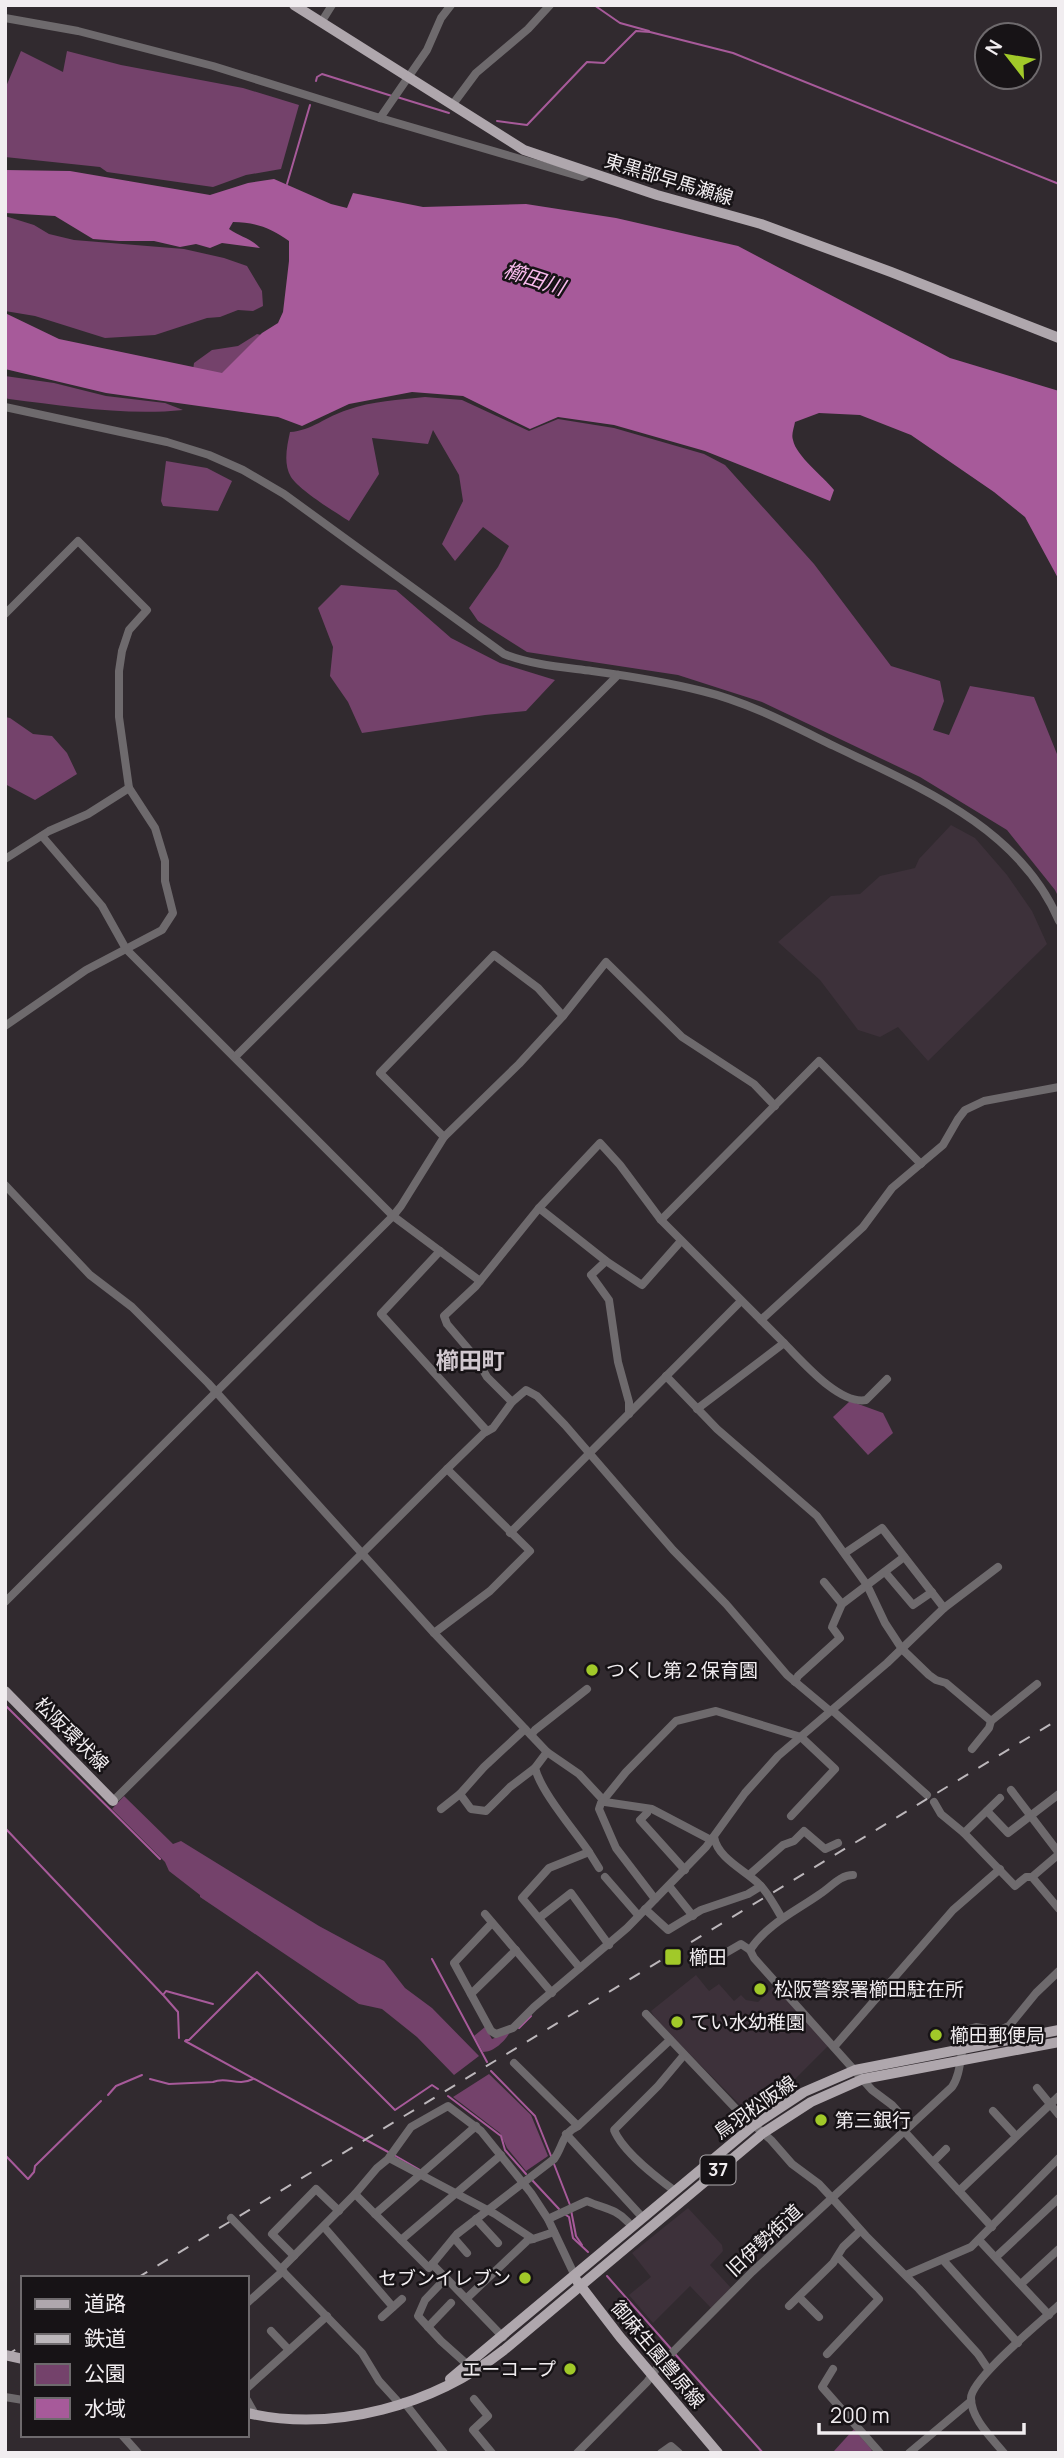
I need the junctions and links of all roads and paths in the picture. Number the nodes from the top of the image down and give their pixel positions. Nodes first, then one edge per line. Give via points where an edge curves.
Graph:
1 (294, 5) edge
2 (331, 5) edge
3 (451, 5) edge
4 (550, 5) edge
5 (5, 18) edge
6 (322, 21) junction
7 (406, 80) junction
8 (453, 104) junction
9 (380, 118) junction
10 (589, 173) junction
11 (1059, 338) edge
12 (5, 407) edge
13 (5, 614) edge
14 (618, 675) junction
15 (129, 788) junction
16 (42, 836) junction
17 (5, 859) edge
18 (1059, 921) edge
19 (126, 949) junction
20 (563, 1016) junction
21 (5, 1026) edge
22 (235, 1057) junction
23 (1059, 1087) edge
24 (775, 1106) junction
25 (444, 1137) junction
26 (921, 1164) junction
27 (5, 1185) edge
28 (539, 1208) junction
29 (393, 1216) junction
30 (661, 1220) junction
31 (681, 1241) junction
32 (440, 1251) junction
33 (606, 1261) junction
34 (480, 1281) junction
35 (741, 1301) junction
36 (761, 1320) junction
37 (784, 1343) junction
38 (666, 1376) junction
39 (887, 1379) dead end
40 (215, 1392) junction
41 (512, 1402) junction
42 (697, 1409) junction
43 (629, 1414) junction
44 (486, 1431) junction
45 (589, 1455) junction
46 (447, 1469) junction
47 (510, 1533) junction
48 (845, 1553) junction
49 (362, 1554) junction
50 (905, 1557) junction
51 (998, 1567) dead end
52 (884, 1572) junction
53 (824, 1582) dead end
54 (866, 1585) junction
55 (932, 1592) junction
56 (5, 1602) edge
57 (842, 1604) junction
58 (944, 1608) junction
59 (434, 1633) junction
60 (902, 1649) junction
61 (795, 1682) junction
62 (1037, 1684) dead end
63 (587, 1689) dead end
64 (5, 1691) edge
65 (832, 1711) junction
66 (991, 1721) junction
67 (528, 1732) junction
68 (801, 1737) junction
69 (972, 1749) dead end
70 (547, 1752) junction
71 (535, 1768) junction
72 (1011, 1790) dead end
73 (460, 1794) junction
74 (1059, 1794) edge
75 (928, 1795) dead end
76 (1000, 1798) dead end
77 (604, 1800) junction
78 (113, 1801) joint
79 (934, 1802) dead end
80 (441, 1809) dead end
81 (987, 1811) junction
82 (647, 1813) dead end
83 (791, 1816) dead end
84 (1030, 1816) junction
85 (964, 1833) junction
86 (712, 1838) junction
87 (838, 1843) dead end
88 (589, 1852) junction
89 (1059, 1853) edge
90 (599, 1868) dead end
91 (1000, 1869) junction
92 (685, 1870) junction
93 (749, 1875) junction
94 (853, 1875) dead end
95 (605, 1877) dead end
96 (1032, 1877) junction
97 (668, 1886) junction
98 (761, 1886) junction
99 (655, 1899) junction
100 (1059, 1909) edge
101 (642, 1912) junction
102 (485, 1914) dead end
103 (693, 1916) junction
104 (782, 1917) junction
105 (539, 1918) junction
106 (492, 1923) junction
107 (609, 1945) junction
108 (516, 1950) junction
109 (750, 1950) junction
110 (710, 1962) dead end
111 (580, 1968) junction
112 (1059, 1971) edge
113 (552, 1993) junction
114 (471, 1994) junction
115 (646, 2014) dead end
116 (1059, 2030) edge
117 (670, 2040) junction
118 (1059, 2042) edge
119 (834, 2046) junction
120 (961, 2054) junction
121 (684, 2055) junction
122 (514, 2063) dead end
123 (859, 2075) junction
124 (1037, 2088) dead end
125 (1059, 2096) edge
126 (1050, 2104) junction
127 (993, 2110) dead end
128 (1059, 2115) edge
129 (476, 2126) junction
130 (578, 2126) junction
131 (907, 2128) junction
132 (758, 2129) junction
133 (566, 2134) junction
134 (1016, 2136) junction
135 (946, 2149) dead end
136 (391, 2155) junction
137 (501, 2155) junction
138 (1059, 2158) edge
139 (933, 2162) junction
140 (424, 2172) junction
141 (523, 2183) junction
142 (959, 2190) junction
143 (459, 2191) junction
144 (675, 2191) junction
145 (355, 2194) junction
146 (832, 2198) junction
147 (1059, 2198) edge
148 (489, 2210) junction
149 (339, 2211) junction
150 (375, 2214) junction
151 (231, 2218) dead end
152 (551, 2218) junction
153 (643, 2218) junction
154 (476, 2219) junction
155 (628, 2222) dead end
156 (324, 2227) junction
157 (992, 2227) junction
158 (860, 2231) junction
159 (554, 2232) junction
160 (454, 2238) junction
161 (533, 2239) junction
162 (401, 2240) junction
163 (979, 2240) junction
164 (498, 2243) dead end
165 (1059, 2249) edge
166 (467, 2253) dead end
167 (294, 2256) junction
168 (838, 2257) junction
169 (996, 2257) junction
170 (943, 2260) junction
171 (432, 2264) junction
172 (282, 2270) junction
173 (906, 2275) junction
174 (446, 2278) junction
175 (577, 2281) junction
176 (1021, 2284) junction
177 (799, 2297) junction
178 (467, 2298) junction
179 (402, 2299) dead end
180 (248, 2302) edge
181 (452, 2304) dead end
182 (1059, 2305) edge
183 (393, 2306) junction
184 (789, 2306) dead end
185 (1049, 2315) junction
186 (327, 2316) junction
187 (382, 2317) dead end
188 (819, 2317) dead end
189 (428, 2327) junction
190 (271, 2331) dead end
191 (503, 2337) junction
192 (1018, 2343) junction
193 (289, 2350) junction
194 (827, 2354) dead end
195 (469, 2366) junction
196 (833, 2369) dead end
197 (988, 2369) junction
198 (652, 2375) junction
199 (248, 2387) edge
200 (424, 2395) junction
201 (474, 2399) dead end
202 (971, 2401) junction
203 (402, 2403) junction
204 (251, 2414) edge
205 (124, 2437) edge
206 (486, 2451) edge
207 (138, 2453) edge
208 (444, 2453) edge
209 (577, 2453) edge
210 (661, 2453) edge
211 (679, 2453) edge
212 (718, 2453) edge
213 (880, 2453) edge
214 (909, 2453) edge
215 (1004, 2453) edge

1 - 6 main road, 東黒部早馬瀬線
2 - 6 street
3 - 7 street
4 - 8 street via 477,73
5 - 9 street via 78,31 213,66
6 - 7 main road, 東黒部早馬瀬線
7 - 8 main road, 東黒部早馬瀬線
7 - 9 street
8 - 10 main road, 東黒部早馬瀬線 via 524,150
9 - 10 street via 582,177
10 - 11 main road, 東黒部早馬瀬線 via 761,224
12 - 14 street via 142,435 224,461 284,495 504,654 541,665
13 - 15 street via 78,541 147,610 129,630 119,670 119,718
14 - 18 street via 737,702 919,789 967,816 1008,848 1040,885
14 - 22 street
15 - 16 street
15 - 19 street via 155,828 173,913 162,930
16 - 17 street
16 - 19 street via 102,906
19 - 21 street via 86,970
19 - 22 street
20 - 24 street via 606,962 682,1037 754,1084
20 - 25 street
20 - 25 street via 538,988 494,956 380,1073
22 - 29 street
23 - 26 street via 971,1106 943,1145
24 - 26 street via 819,1061
24 - 30 street
25 - 29 street
26 - 36 street via 892,1188 863,1227
27 - 40 street via 90,1275 132,1307
28 - 30 street via 600,1143
28 - 33 street
28 - 34 street
29 - 32 street
29 - 40 street
30 - 31 street
31 - 33 street via 642,1285
31 - 35 street
32 - 34 street
32 - 44 street via 382,1314
33 - 43 street via 592,1275 609,1300
34 - 41 street via 444,1320
35 - 36 street
35 - 38 street
36 - 37 street
37 - 39 street via 827,1386 858,1401 866,1400
37 - 42 street
38 - 42 street
38 - 43 street
40 - 49 street
40 - 56 street
41 - 44 street
41 - 45 street via 526,1390 537,1396
42 - 48 street via 812,1511
43 - 45 street
44 - 46 street
45 - 47 street
45 - 61 street
46 - 47 street
46 - 49 street
47 - 59 street via 530,1552 490,1591
48 - 50 street via 882,1528
48 - 54 street
49 - 59 street
49 - 78 street
50 - 52 street
50 - 55 street
51 - 58 street
52 - 54 street
52 - 55 street via 913,1605
53 - 57 street
54 - 57 street
54 - 60 street
55 - 58 street
57 - 61 street via 832,1628 840,1638
58 - 60 street
59 - 67 street
60 - 65 street
60 - 66 street
61 - 65 street
62 - 66 street
63 - 67 street
64 - 78 main road, 松阪環状線
65 - 68 street
65 - 75 street
66 - 69 street
67 - 70 street
67 - 73 street via 484,1767
68 - 77 street via 716,1711 676,1721
68 - 83 street via 835,1769
68 - 86 street via 745,1793
70 - 71 street
70 - 77 street via 579,1774
71 - 73 street via 486,1811 470,1808
71 - 88 street via 552,1801
72 - 84 street
73 - 80 street
74 - 84 street
76 - 81 street
77 - 86 street via 652,1809
77 - 99 street via 600,1812 616,1848
79 - 85 street
81 - 84 street via 1008,1833
81 - 85 street
82 - 92 street via 640,1820
84 - 89 street
85 - 91 street
86 - 92 street
86 - 93 street via 722,1854
87 - 93 street via 825,1849 804,1831
88 - 90 street
88 - 105 street via 549,1868 526,1891 522,1898
89 - 96 street
91 - 96 street via 1015,1886
91 - 119 street via 953,1910
92 - 97 street
93 - 98 street
94 - 104 street via 846,1875
95 - 101 street
96 - 100 street
97 - 99 street
97 - 103 street
98 - 103 street
98 - 104 street
99 - 101 street
101 - 103 street via 668,1930
101 - 107 street
102 - 106 street
104 - 109 street
105 - 107 street via 571,1893
105 - 111 street
106 - 108 street
106 - 114 street via 454,1963
107 - 111 street
108 - 113 street
108 - 114 street
109 - 110 street via 741,1944
109 - 119 street
111 - 113 street
112 - 120 street via 1009,2026 998,2031 970,2028
113 - 114 street via 513,2028 496,2034
115 - 117 street
116 - 120 main road, 鳥羽松阪線 / 37
117 - 121 street
117 - 130 street
118 - 120 main road, 鳥羽松阪線 / 37
119 - 123 street
120 - 123 main road, 鳥羽松阪線 / 37
120 - 131 street, 旧伊勢街道 via 952,2087
121 - 132 street
121 - 144 street via 614,2130 638,2160
122 - 130 street
123 - 131 street via 892,2105
123 - 132 main road, 鳥羽松阪線 / 37 via 804,2092
124 - 126 street
125 - 126 street
126 - 128 street
126 - 134 street
127 - 134 street
129 - 136 street via 448,2106 411,2127
129 - 137 street
129 - 140 street
130 - 133 street
131 - 139 street
131 - 146 street, 旧伊勢街道
132 - 144 main road, 鳥羽松阪線 / 37
132 - 146 street
132 - 175 main road, 鳥羽松阪線 / 37
133 - 141 street via 560,2151
133 - 153 street
134 - 142 street
135 - 139 street
136 - 140 street
136 - 145 street
137 - 141 street
137 - 143 street
138 - 157 street
139 - 142 street
140 - 143 street
140 - 150 street
141 - 148 street
141 - 152 street
142 - 157 street
143 - 148 street
143 - 162 street
144 - 153 main road, 鳥羽松阪線 / 37
145 - 149 street
145 - 150 street
146 - 158 street
146 - 198 street, 旧伊勢街道
147 - 169 street
148 - 154 street
148 - 161 street
149 - 156 street
149 - 167 street via 316,2189 272,2234
150 - 162 street
151 - 172 street
152 - 155 street via 587,2201 617,2211
152 - 159 street
153 - 175 main road, 鳥羽松阪線 / 37
154 - 160 street
154 - 164 street
156 - 167 street
156 - 183 street
157 - 163 street
158 - 168 street
158 - 173 street
159 - 161 street
159 - 175 street
160 - 166 street
160 - 171 street
161 - 178 street
162 - 171 street via 429,2268
163 - 169 street
163 - 170 street
165 - 176 street
167 - 172 street
168 - 177 street
168 - 194 street via 878,2299
169 - 176 street
170 - 173 street
170 - 192 street
171 - 174 street
172 - 180 street
172 - 186 street
173 - 197 street
174 - 178 street
174 - 189 street via 425,2300 418,2316
175 - 191 main road, 鳥羽松阪線 / 37
175 - 198 main road, 御麻生園豊原線
175 - 200 main road, 鳥羽松阪線 / 37 via 486,2365
176 - 185 street
177 - 184 street
177 - 188 street
178 - 191 street
179 - 183 street
181 - 189 street
182 - 185 street
183 - 187 street
185 - 192 street
186 - 193 street
186 - 203 street
189 - 195 street
190 - 193 street
191 - 195 main road, 鳥羽松阪線 / 37
192 - 197 street
193 - 199 street
195 - 200 main road, 鳥羽松阪線 / 37
196 - 213 street via 822,2387
197 - 202 street
198 - 209 street, 旧伊勢街道
198 - 212 main road, 御麻生園豊原線
200 - 203 main road, 鳥羽松阪線 / 37
201 - 206 street via 488,2416 473,2430
202 - 214 street
202 - 215 street via 983,2427
203 - 204 main road, 鳥羽松阪線 / 37 via 365,2414 320,2419
203 - 208 street
205 - 207 street
210 - 211 street via 671,2446

